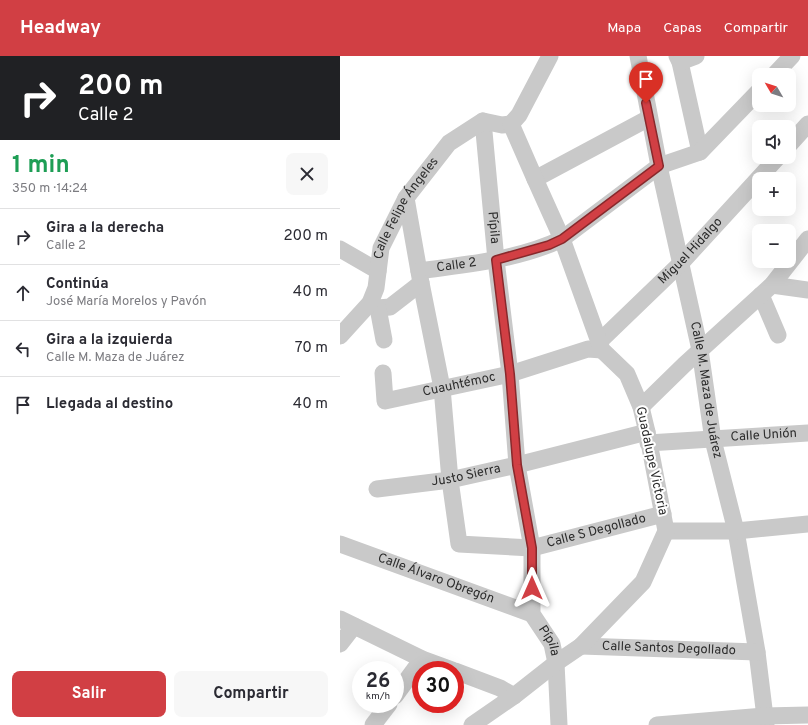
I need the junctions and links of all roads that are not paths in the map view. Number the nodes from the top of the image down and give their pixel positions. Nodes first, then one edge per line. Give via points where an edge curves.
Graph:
1 (550, 56) edge
2 (638, 56) edge
3 (792, 56) edge
4 (684, 58) edge
5 (781, 68) edge
6 (752, 97) edge
7 (649, 118) junction
8 (483, 120) junction
9 (511, 124) junction
10 (808, 124) edge
11 (796, 137) edge
12 (700, 152) junction
13 (772, 164) edge
14 (659, 166) junction
15 (534, 179) junction
16 (406, 198) junction
17 (562, 239) junction
18 (808, 239) edge
19 (340, 249) edge
20 (496, 260) junction
21 (681, 263) junction
22 (378, 271) junction
23 (420, 277) junction
24 (766, 290) junction
25 (808, 290) edge
26 (374, 305) junction
27 (383, 335) dead end
28 (778, 335) dead end
29 (340, 336) edge
30 (600, 346) junction
31 (700, 350) junction
32 (383, 373) dead end
33 (510, 374) junction
34 (442, 388) junction
35 (641, 407) junction
36 (808, 433) edge
37 (648, 437) junction
38 (713, 440) junction
39 (517, 465) junction
40 (450, 480) junction
41 (377, 489) dead end
42 (662, 514) junction
43 (808, 524) edge
44 (666, 531) junction
45 (736, 531) junction
46 (340, 544) edge
47 (532, 548) junction
48 (532, 614) junction
49 (347, 622) edge
50 (340, 644) edge
51 (581, 646) junction
52 (757, 652) junction
53 (422, 659) junction
54 (428, 661) edge
55 (556, 663) junction
56 (464, 674) edge
57 (404, 684) edge
58 (514, 696) junction
59 (382, 713) edge
60 (808, 715) edge
61 (765, 721) edge
62 (373, 725) edge
63 (472, 725) edge
64 (559, 725) edge
65 (657, 725) edge

1 - 9 street via 519,115
2 - 7 street, Calle M. Maza de Juárez
3 - 5 street
4 - 12 street
6 - 12 street
7 - 14 street, Calle M. Maza de Juárez
7 - 15 street
8 - 9 street via 502,125
8 - 16 street, Calle Felipe Ángeles via 449,143
8 - 20 street, Pípila
9 - 15 street, Guadalupe Victoria
10 - 11 street
12 - 14 street, Calle 2
13 - 21 street, Miguel Hidalgo
14 - 17 street, Calle 2
14 - 21 street, Calle M. Maza de Juárez
15 - 17 street, Guadalupe Victoria
16 - 22 street, Calle Felipe Ángeles via 381,248
16 - 23 street
17 - 20 street, Calle 2
17 - 30 street, Guadalupe Victoria
18 - 24 street
19 - 22 street
20 - 23 street, Calle 2
20 - 33 street, Pípila
21 - 30 street, Miguel Hidalgo
21 - 31 street, Calle M. Maza de Juárez
22 - 26 street, Calle Felipe Ángeles
23 - 26 street via 390,307
23 - 34 street
24 - 25 street
24 - 28 street
24 - 31 street
26 - 27 street
26 - 29 street, Calle Felipe Ángeles
30 - 33 street, Cuauhtémoc
30 - 35 street, Guadalupe Victoria via 627,374
31 - 35 street
31 - 38 street, Calle M. Maza de Juárez
32 - 34 street, Cuauhtémoc via 385,401
33 - 34 street, Cuauhtémoc
33 - 39 street, Pípila
34 - 40 street
35 - 37 street, Guadalupe Victoria
36 - 38 street, Calle Unión
37 - 38 street, Calle Unión
37 - 39 street, Justo Sierra
37 - 42 street, Guadalupe Victoria
38 - 45 street, Calle M. Maza de Juárez
39 - 40 street, Justo Sierra
39 - 47 street, Pípila
40 - 41 street, Justo Sierra
40 - 47 street, Calle S Degollado via 459,544
42 - 44 street, Guadalupe Victoria
42 - 47 street, Calle S Degollado
43 - 45 street
44 - 45 street
44 - 51 street, Guadalupe Victoria via 643,582
45 - 52 street, Calle M. Maza de Juárez
46 - 48 street, Calle Álvaro Obregón
47 - 48 street, Pípila
48 - 55 street, Pípila via 552,644
49 - 50 street
49 - 53 street
51 - 52 street, Calle Santos Degollado
51 - 55 street, Guadalupe Victoria
52 - 61 street, Calle M. Maza de Juárez
53 - 54 street
53 - 57 street
55 - 58 street, Guadalupe Victoria
55 - 64 street, Pípila
56 - 58 street
58 - 63 street, Guadalupe Victoria
59 - 62 street
60 - 61 street
61 - 65 street

